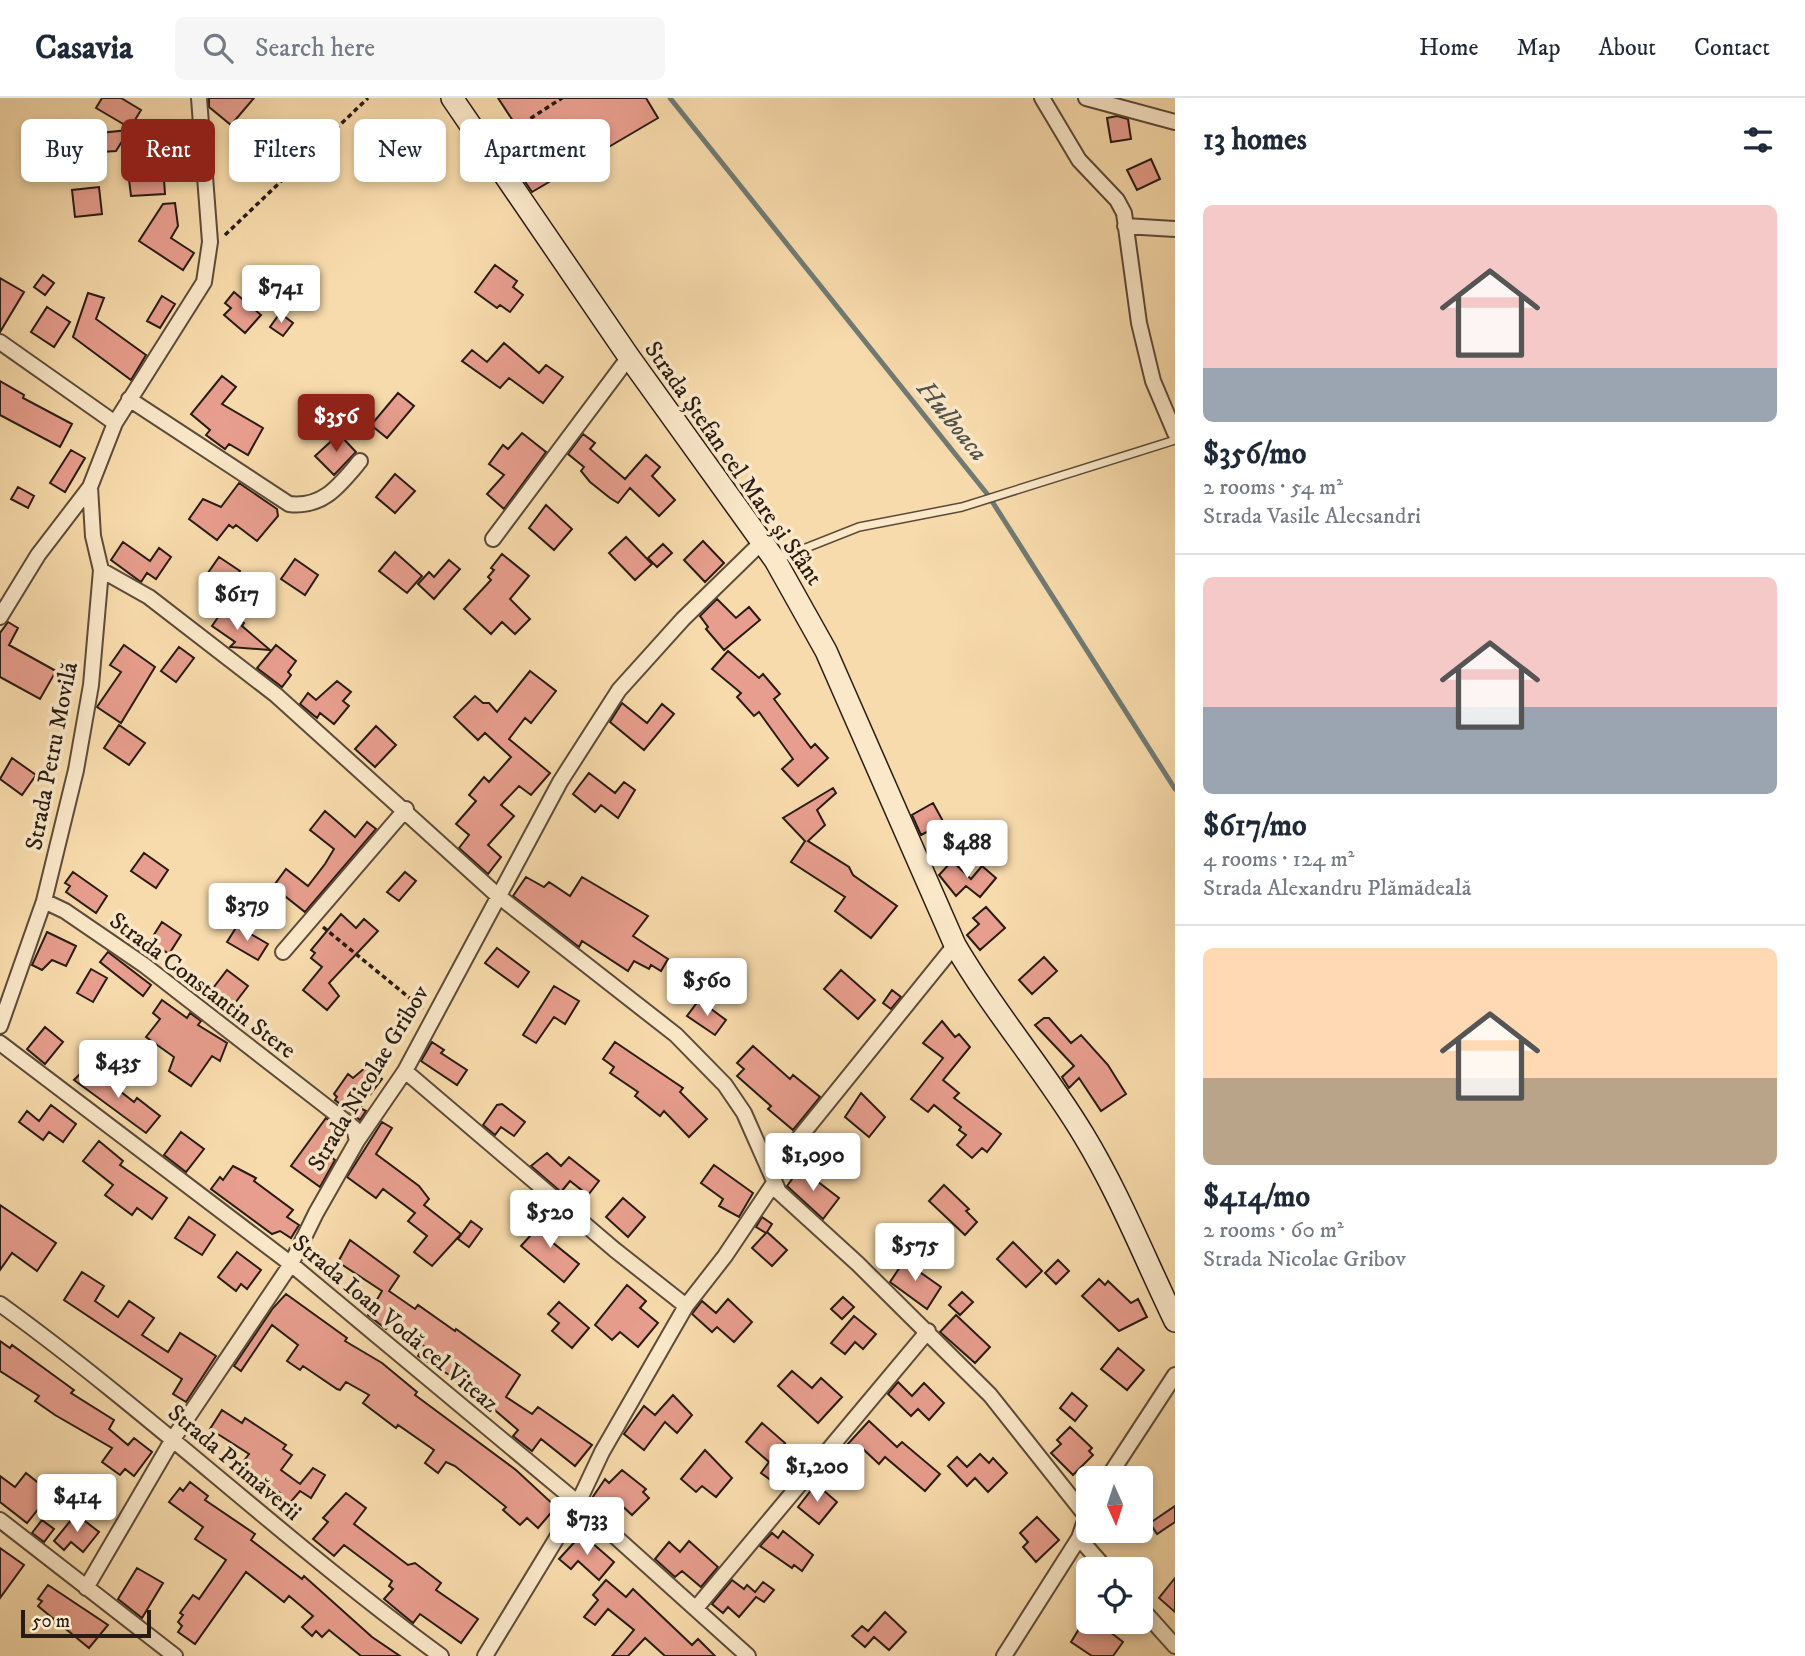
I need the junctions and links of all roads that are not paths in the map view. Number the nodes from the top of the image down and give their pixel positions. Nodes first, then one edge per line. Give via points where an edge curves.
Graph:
1 (199, 98) edge
2 (452, 98) edge
3 (1042, 98) edge
4 (1086, 98) edge
5 (1175, 122) edge
6 (1125, 226) junction
7 (1174, 231) edge
8 (0, 342) edge
9 (629, 357) junction
10 (129, 399) junction
11 (115, 423) junction
12 (1173, 423) edge
13 (1175, 440) edge
14 (360, 461) dead end
15 (90, 487) junction
16 (493, 539) dead end
17 (762, 542) junction
18 (775, 560) junction
19 (101, 570) junction
20 (0, 617) edge
21 (406, 809) junction
22 (498, 895) junction
23 (44, 901) junction
24 (954, 945) junction
25 (283, 952) dead end
26 (0, 1026) edge
27 (0, 1043) edge
28 (405, 1071) junction
29 (356, 1141) junction
30 (770, 1165) junction
31 (774, 1183) junction
32 (291, 1264) junction
33 (0, 1304) edge
34 (685, 1306) junction
35 (1175, 1321) edge
36 (928, 1331) junction
37 (1175, 1375) edge
38 (173, 1439) junction
39 (1116, 1466) edge
40 (1076, 1500) edge
41 (578, 1503) junction
42 (0, 1520) edge
43 (1076, 1543) edge
44 (86, 1588) junction
45 (697, 1607) junction
46 (1153, 1621) edge
47 (1175, 1646) edge
48 (175, 1656) edge
49 (441, 1656) edge
50 (485, 1656) edge
51 (748, 1656) edge
52 (1004, 1656) edge

1 - 10 street via 209,250 204,282
2 - 9 street, Strada Ștefan cel Mare și Sfânt
3 - 6 street via 1079,160 1117,200
4 - 5 street
6 - 7 street
6 - 12 street via 1153,381
8 - 11 street
9 - 16 street
9 - 17 street, Strada Ștefan cel Mare și Sfânt
10 - 11 street
10 - 14 street via 289,504 316,503
11 - 15 street
13 - 18 lane via 962,506 859,527
15 - 19 street, Strada Petru Movilă
15 - 20 street via 38,555
17 - 18 street, Strada Ștefan cel Mare și Sfânt
17 - 22 street, Strada Nicolae Gribov via 619,690 560,782
18 - 24 street, Strada Ștefan cel Mare și Sfânt via 826,651
19 - 21 street via 149,597 219,650
19 - 23 street, Strada Petru Movilă via 91,685
21 - 22 street
21 - 25 street
22 - 28 street, Strada Nicolae Gribov
22 - 30 street via 676,1035 725,1085
23 - 26 street, Strada Petru Movilă
23 - 29 street, Strada Constantin Stere via 144,965 354,1128
24 - 30 street via 799,1138
24 - 35 street, Strada Ștefan cel Mare și Sfânt via 1085,1137
27 - 32 street, Strada Ioan Vodă cel Viteaz
28 - 29 street, Strada Nicolae Gribov
28 - 34 street
29 - 32 street, Strada Nicolae Gribov
30 - 31 street
31 - 34 street
31 - 36 street
32 - 38 street, Strada Nicolae Gribov
32 - 41 street, Strada Ioan Vodă cel Viteaz
33 - 38 street, Strada Primăverii
34 - 41 street
36 - 40 street via 1008,1414
36 - 45 street
37 - 39 street
38 - 44 street, Strada Nicolae Gribov
38 - 49 street, Strada Primăverii via 385,1616
41 - 45 street, Strada Ioan Vodă cel Viteaz
41 - 50 street
42 - 44 street
43 - 52 street
44 - 48 street
45 - 51 street, Strada Ioan Vodă cel Viteaz
46 - 47 street

